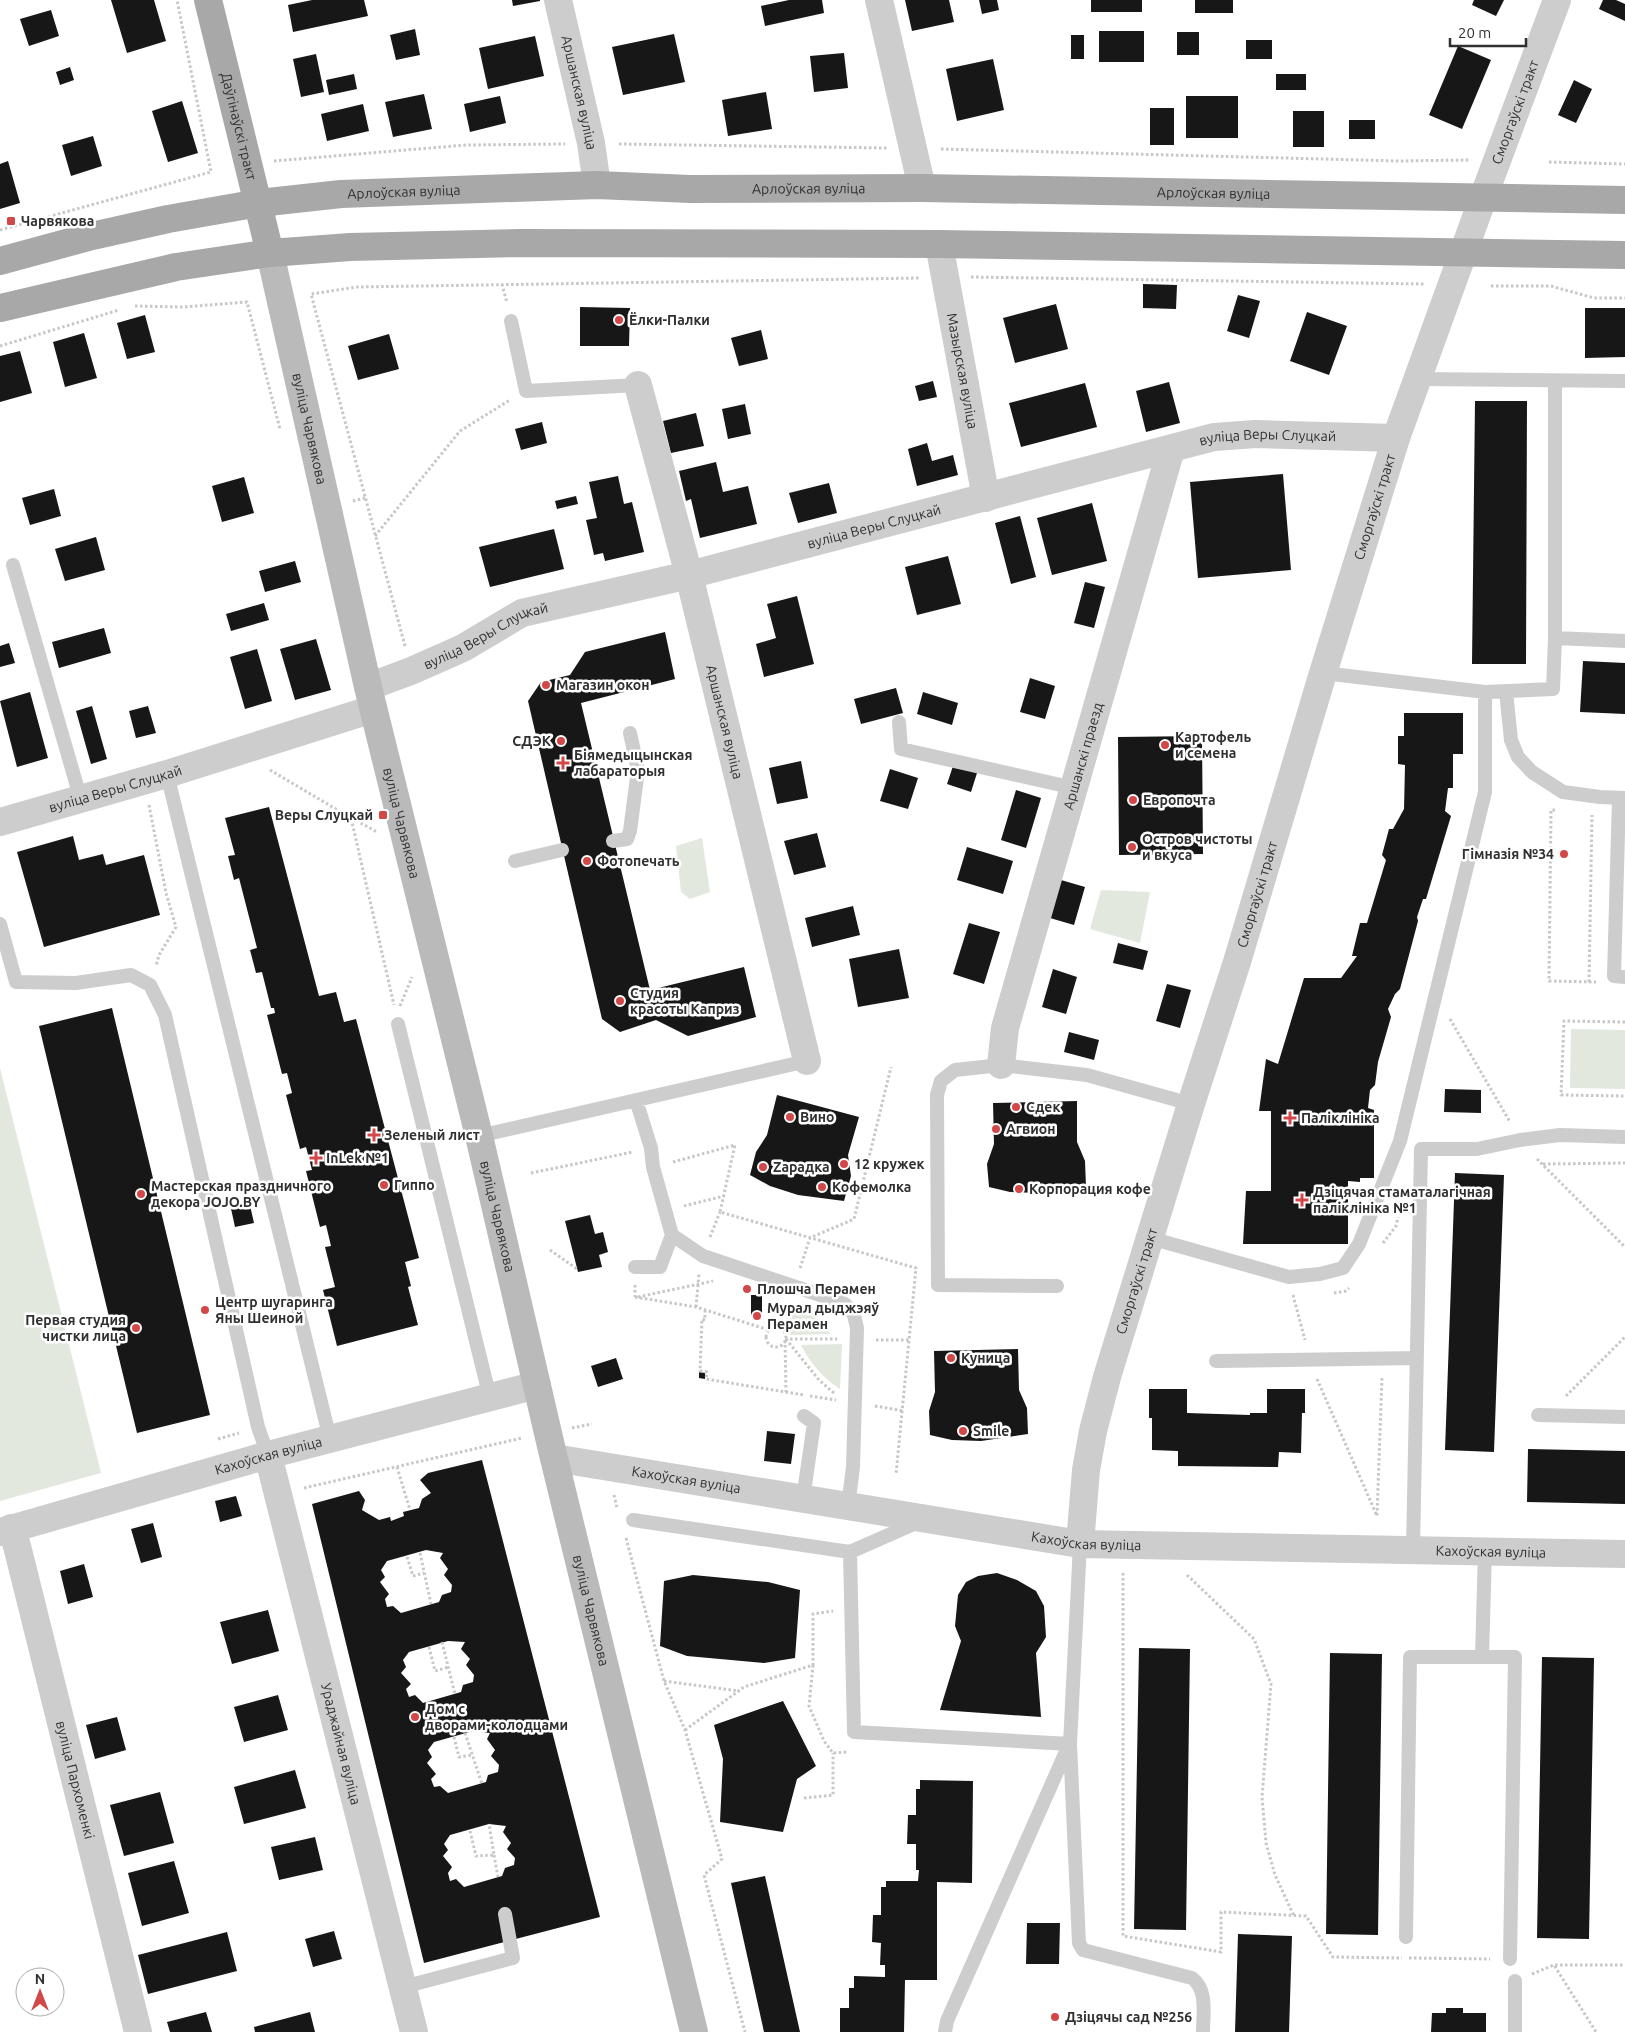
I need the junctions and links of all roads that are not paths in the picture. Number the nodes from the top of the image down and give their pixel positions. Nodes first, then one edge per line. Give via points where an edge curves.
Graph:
1 (208, 0) edge
2 (558, 0) edge
3 (879, 0) edge
4 (1557, 0) edge
5 (597, 185) junction
6 (922, 188) junction
7 (1483, 198) junction
8 (1625, 200) edge
9 (259, 203) junction
10 (939, 244) junction
11 (1463, 252) junction
12 (270, 253) junction
13 (1625, 255) edge
14 (0, 262) edge
15 (0, 308) edge
16 (512, 321) dead end
17 (1418, 379) junction
18 (1556, 380) junction
19 (1625, 380) edge
20 (638, 385) joint
21 (1396, 438) junction
22 (1171, 449) junction
23 (986, 498) junction
24 (14, 565) dead end
25 (689, 575) junction
26 (1556, 638) junction
27 (1625, 641) edge
28 (1323, 673) junction
29 (1506, 691) junction
30 (1485, 692) junction
31 (370, 698) junction
32 (899, 722) dead end
33 (630, 733) dead end
34 (169, 781) junction
35 (1074, 788) junction
36 (1622, 798) edge
37 (80, 800) junction
38 (0, 822) edge
39 (613, 841) dead end
40 (562, 850) dead end
41 (515, 861) dead end
42 (0, 924) edge
43 (1625, 976) edge
44 (398, 1024) dead end
45 (807, 1061) joint
46 (1002, 1065) junction
47 (636, 1100) junction
48 (1191, 1104) junction
49 (479, 1136) junction
50 (1625, 1137) edge
51 (672, 1235) junction
52 (1150, 1238) junction
53 (635, 1267) dead end
54 (1057, 1286) dead end
55 (1417, 1358) junction
56 (1216, 1361) dead end
57 (537, 1385) junction
58 (490, 1398) junction
59 (804, 1416) dead end
60 (1542, 1416) road end
61 (1625, 1417) edge
62 (330, 1439) junction
63 (268, 1455) junction
64 (554, 1458) junction
65 (803, 1499) junction
66 (848, 1506) junction
67 (926, 1519) junction
68 (633, 1520) dead end
69 (5, 1530) edge
70 (1080, 1544) junction
71 (1413, 1549) junction
72 (1485, 1551) junction
73 (850, 1552) junction
74 (1625, 1554) edge
75 (1482, 1657) junction
76 (1070, 1744) junction
77 (505, 1914) dead end
78 (1406, 1937) dead end
79 (1510, 1959) road end
80 (1515, 1982) road end
81 (403, 1987) junction
82 (138, 2032) edge
83 (414, 2032) edge
84 (694, 2032) edge
85 (945, 2032) edge
86 (1203, 2032) edge
87 (1515, 2032) edge

1 - 9 main road, Даўгінаўскі тракт
2 - 5 street, Аршанская вуліца via 591,144
3 - 6 street
4 - 7 street, Сморгаўскі тракт
5 - 6 main road, Арлоўская вуліца via 690,189
5 - 9 main road, Арлоўская вуліца via 341,194
6 - 7 main road, Арлоўская вуліца
7 - 8 main road, Арлоўская вуліца
7 - 11 street, Сморгаўскі тракт
9 - 12 main road, Даўгінаўскі тракт
9 - 14 main road, Арлоўская вуліца via 92,236
10 - 11 main road
10 - 12 main road via 521,243 350,247
10 - 23 street, Мазырская вуліца
11 - 13 main road
11 - 17 street, Сморгаўскі тракт
12 - 15 main road via 176,267
12 - 31 main road, вуліца Чарвякова
16 - 20 lane via 526,391
17 - 18 lane
17 - 21 street, Сморгаўскі тракт
18 - 19 lane
18 - 26 lane
20 - 25 street, Аршанская вуліца
21 - 22 street, вуліца Веры Слуцкай via 1256,434 1214,437
21 - 28 street, Сморгаўскі тракт
22 - 23 street, вуліца Веры Слуцкай
22 - 35 street, Аршанскі праезд
23 - 25 street, вуліца Веры Слуцкай
24 - 37 lane
25 - 31 street, вуліца Веры Слуцкай via 522,613 462,648 411,671
25 - 45 street, Аршанская вуліца
26 - 27 lane
26 - 29 lane via 1553,689
28 - 30 lane
28 - 48 street, Сморгаўскі тракт
29 - 30 lane
29 - 36 lane via 1510,740 1518,757 1532,772 1563,792
30 - 52 lane via 1485,792 1400,1141 1359,1244 1342,1268 1288,1277
31 - 34 street, вуліца Веры Слуцкай
31 - 49 main road, вуліца Чарвякова
32 - 35 lane via 901,749
33 - 39 lane via 638,770 630,831 627,839
34 - 37 street, вуліца Веры Слуцкай
34 - 62 lane
35 - 46 street, Аршанскі праезд via 1006,1028
36 - 43 lane via 1614,976
37 - 38 street, вуліца Веры Слуцкай
40 - 41 lane
42 - 63 lane via 16,982 76,983 131,975 150,985 165,1015 258,1427
44 - 58 lane
45 - 47 lane
46 - 48 lane via 1087,1076
46 - 54 lane via 955,1070 941,1081 937,1095 938,1285
47 - 49 lane
47 - 51 lane
48 - 52 street, Сморгаўскі тракт
49 - 57 main road, вуліца Чарвякова
50 - 55 lane via 1560,1135 1477,1149 1421,1149
51 - 53 lane via 660,1266
51 - 66 lane via 703,1256 841,1302 854,1316 857,1328 853,1467
52 - 70 street, Сморгаўскі тракт via 1093,1431
55 - 56 lane
55 - 71 lane
57 - 58 street, Кахоўская вуліца
57 - 64 main road, вуліца Чарвякова
58 - 62 street, Кахоўская вуліца
59 - 65 lane via 814,1423
60 - 61 lane
62 - 63 street, Кахоўская вуліца
63 - 69 street, Кахоўская вуліца
63 - 81 street, Ураджайная вуліца
64 - 65 street, Кахоўская вуліца
64 - 84 main road, вуліца Чарвякова
65 - 66 street, Кахоўская вуліца
66 - 67 street, Кахоўская вуліца
67 - 70 street, Кахоўская вуліца
67 - 73 lane
68 - 73 lane
69 - 82 street, вуліца Пархоменкі via 17,1546
70 - 71 street, Кахоўская вуліца
70 - 76 lane
71 - 72 street, Кахоўская вуліца
72 - 74 street, Кахоўская вуліца
72 - 75 lane
73 - 76 lane via 854,1732
75 - 78 lane via 1410,1657
75 - 79 lane via 1515,1657
76 - 85 lane
76 - 86 lane via 1078,1943 1083,1950 1192,1978 1198,1983 1203,1998
77 - 81 lane via 513,1958
80 - 87 lane
81 - 83 street, Ураджайная вуліца

